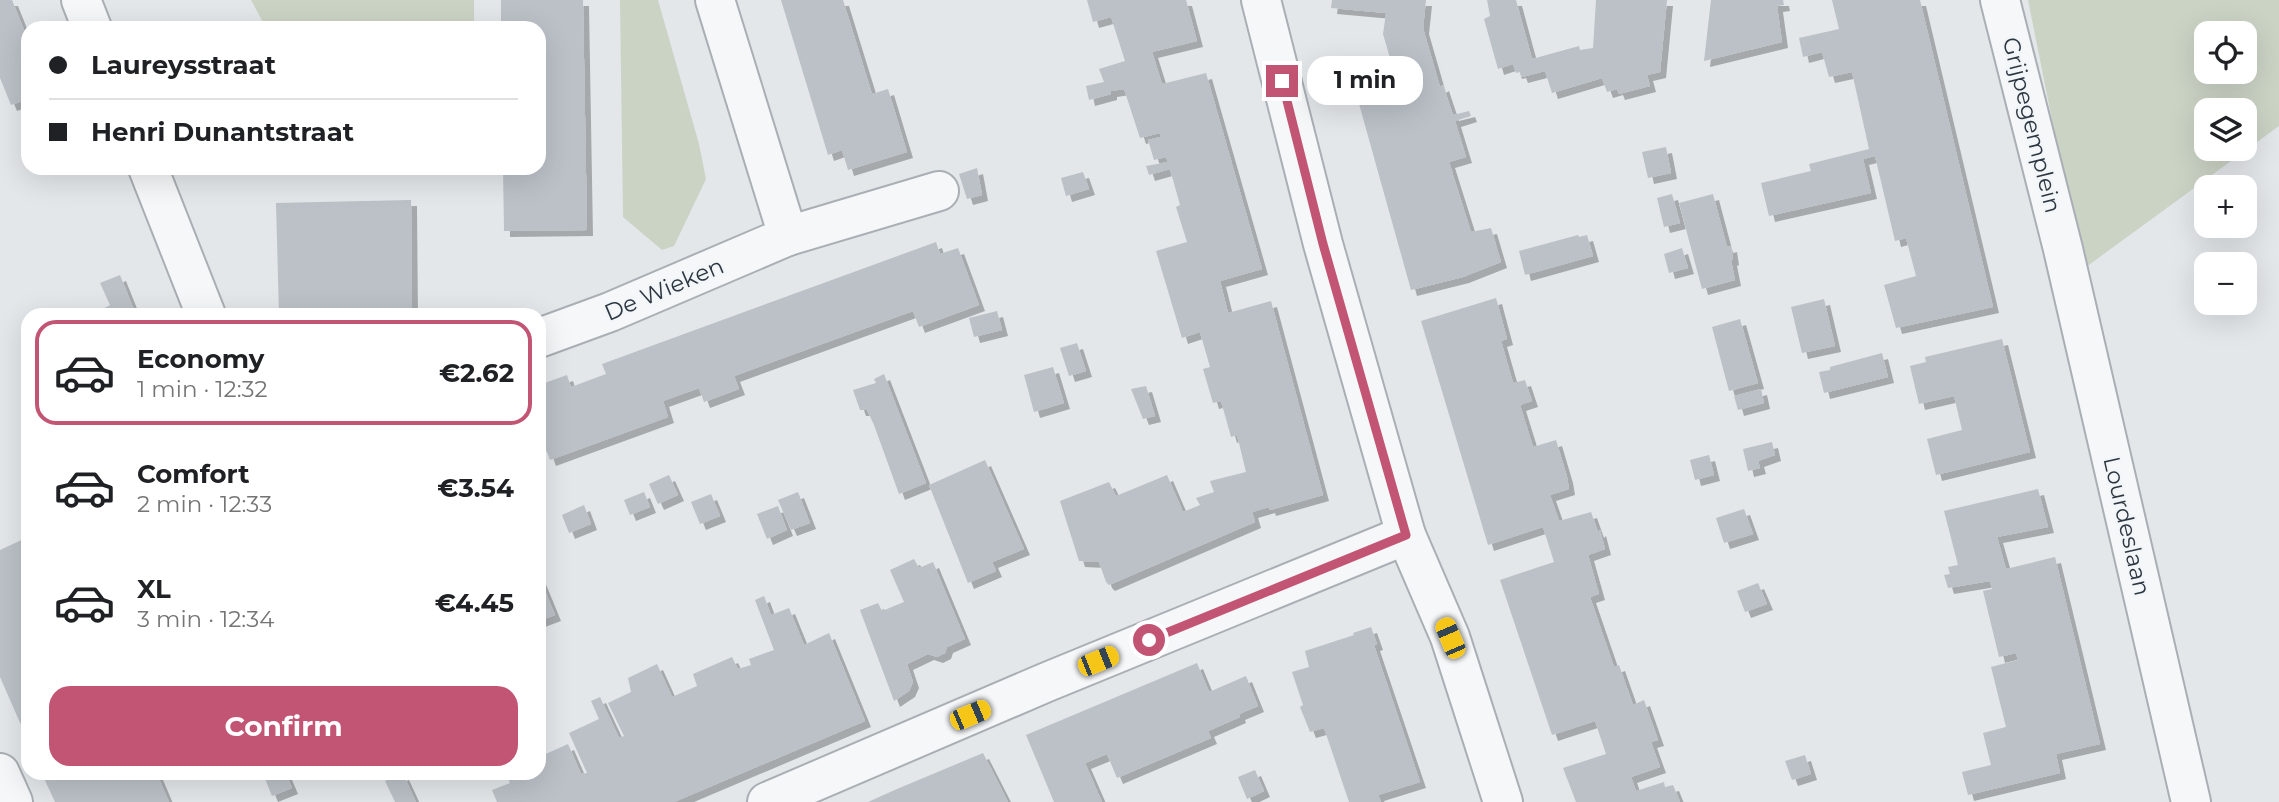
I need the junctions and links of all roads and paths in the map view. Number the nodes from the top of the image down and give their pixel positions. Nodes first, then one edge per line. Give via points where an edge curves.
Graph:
1 (81, 0) edge
2 (715, 0) edge
3 (1261, 0) edge
4 (2000, 0) edge
5 (89, 21) edge
6 (151, 175) edge
7 (939, 191) dead end
8 (788, 236) junction
9 (2063, 249) joint
10 (203, 308) edge
11 (546, 335) edge
12 (1406, 535) junction
13 (0, 773) edge
14 (13, 802) edge
15 (767, 802) edge
16 (1503, 802) edge
17 (2192, 802) edge

1 - 5 street
2 - 8 street
3 - 12 street via 1323,244
4 - 9 street, Grijpegemplein
6 - 10 street
7 - 8 street, De Wieken
8 - 11 street, De Wieken
9 - 17 street, Lourdeslaan
12 - 15 street
12 - 16 street via 1450,638
13 - 14 street

